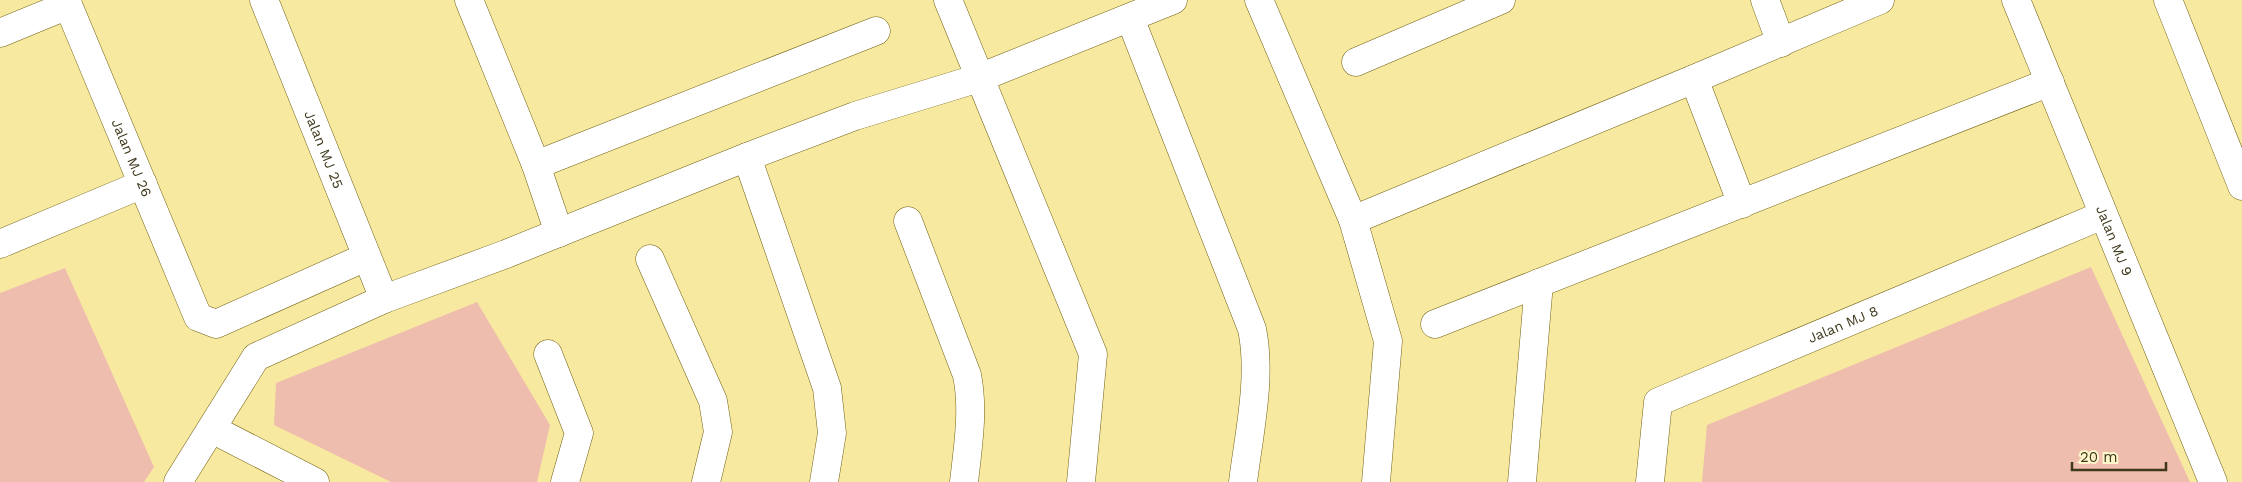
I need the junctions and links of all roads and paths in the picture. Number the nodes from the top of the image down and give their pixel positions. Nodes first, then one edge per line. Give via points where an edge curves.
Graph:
1 (264, 0) edge
2 (469, 0) edge
3 (948, 0) edge
4 (1173, 0) edge
5 (1259, 0) edge
6 (1501, 0) edge
7 (1764, 0) edge
8 (1880, 0) edge
9 (2016, 0) edge
10 (2168, 0) edge
11 (67, 3) edge
12 (1130, 18) junction
13 (876, 31) dead end
14 (0, 33) edge
15 (1781, 43) junction
16 (1356, 62) dead end
17 (978, 78) junction
18 (1694, 80) junction
19 (2050, 82) junction
20 (747, 157) junction
21 (536, 165) junction
22 (143, 184) junction
23 (2242, 186) edge
24 (1742, 204) junction
25 (2103, 215) junction
26 (1353, 220) junction
27 (908, 221) dead end
28 (558, 233) junction
29 (0, 244) edge
30 (366, 257) junction
31 (650, 259) dead end
32 (1539, 283) junction
33 (384, 299) junction
34 (1435, 324) dead end
35 (548, 354) dead end
36 (212, 429) junction
37 (178, 482) edge
38 (315, 482) edge
39 (565, 482) edge
40 (706, 482) edge
41 (824, 482) edge
42 (964, 482) edge
43 (1081, 482) edge
44 (1243, 482) edge
45 (1376, 482) edge
46 (1522, 482) edge
47 (1650, 482) edge
48 (2213, 482) edge

1 - 30 street, Jalan MJ 25
2 - 21 street
3 - 17 street
4 - 12 street
5 - 26 street
6 - 16 street
7 - 15 street
8 - 15 street
9 - 19 street, Jalan MJ 9
10 - 23 street
11 - 14 street
11 - 22 street, Jalan MJ 26
12 - 17 street
12 - 44 street via 1252,329 1256,370
13 - 21 street
15 - 18 street
17 - 20 street via 855,116
17 - 43 street via 1093,354
18 - 24 street
18 - 26 street
19 - 24 street
19 - 25 street, Jalan MJ 9
20 - 28 street
20 - 41 street via 828,388 832,433
21 - 28 street
22 - 29 street
22 - 30 street, Jalan MJ 26 via 198,317 216,324
24 - 32 street
25 - 47 street, Jalan MJ 8 via 1658,402
25 - 48 street, Jalan MJ 9
26 - 45 street via 1388,341
27 - 42 street via 967,375 971,413
28 - 33 street
30 - 33 street, Jalan MJ 25
31 - 40 street via 713,401 718,432
32 - 34 street
32 - 46 street
33 - 36 street via 256,357
35 - 39 street via 579,434
36 - 37 street
36 - 38 street

